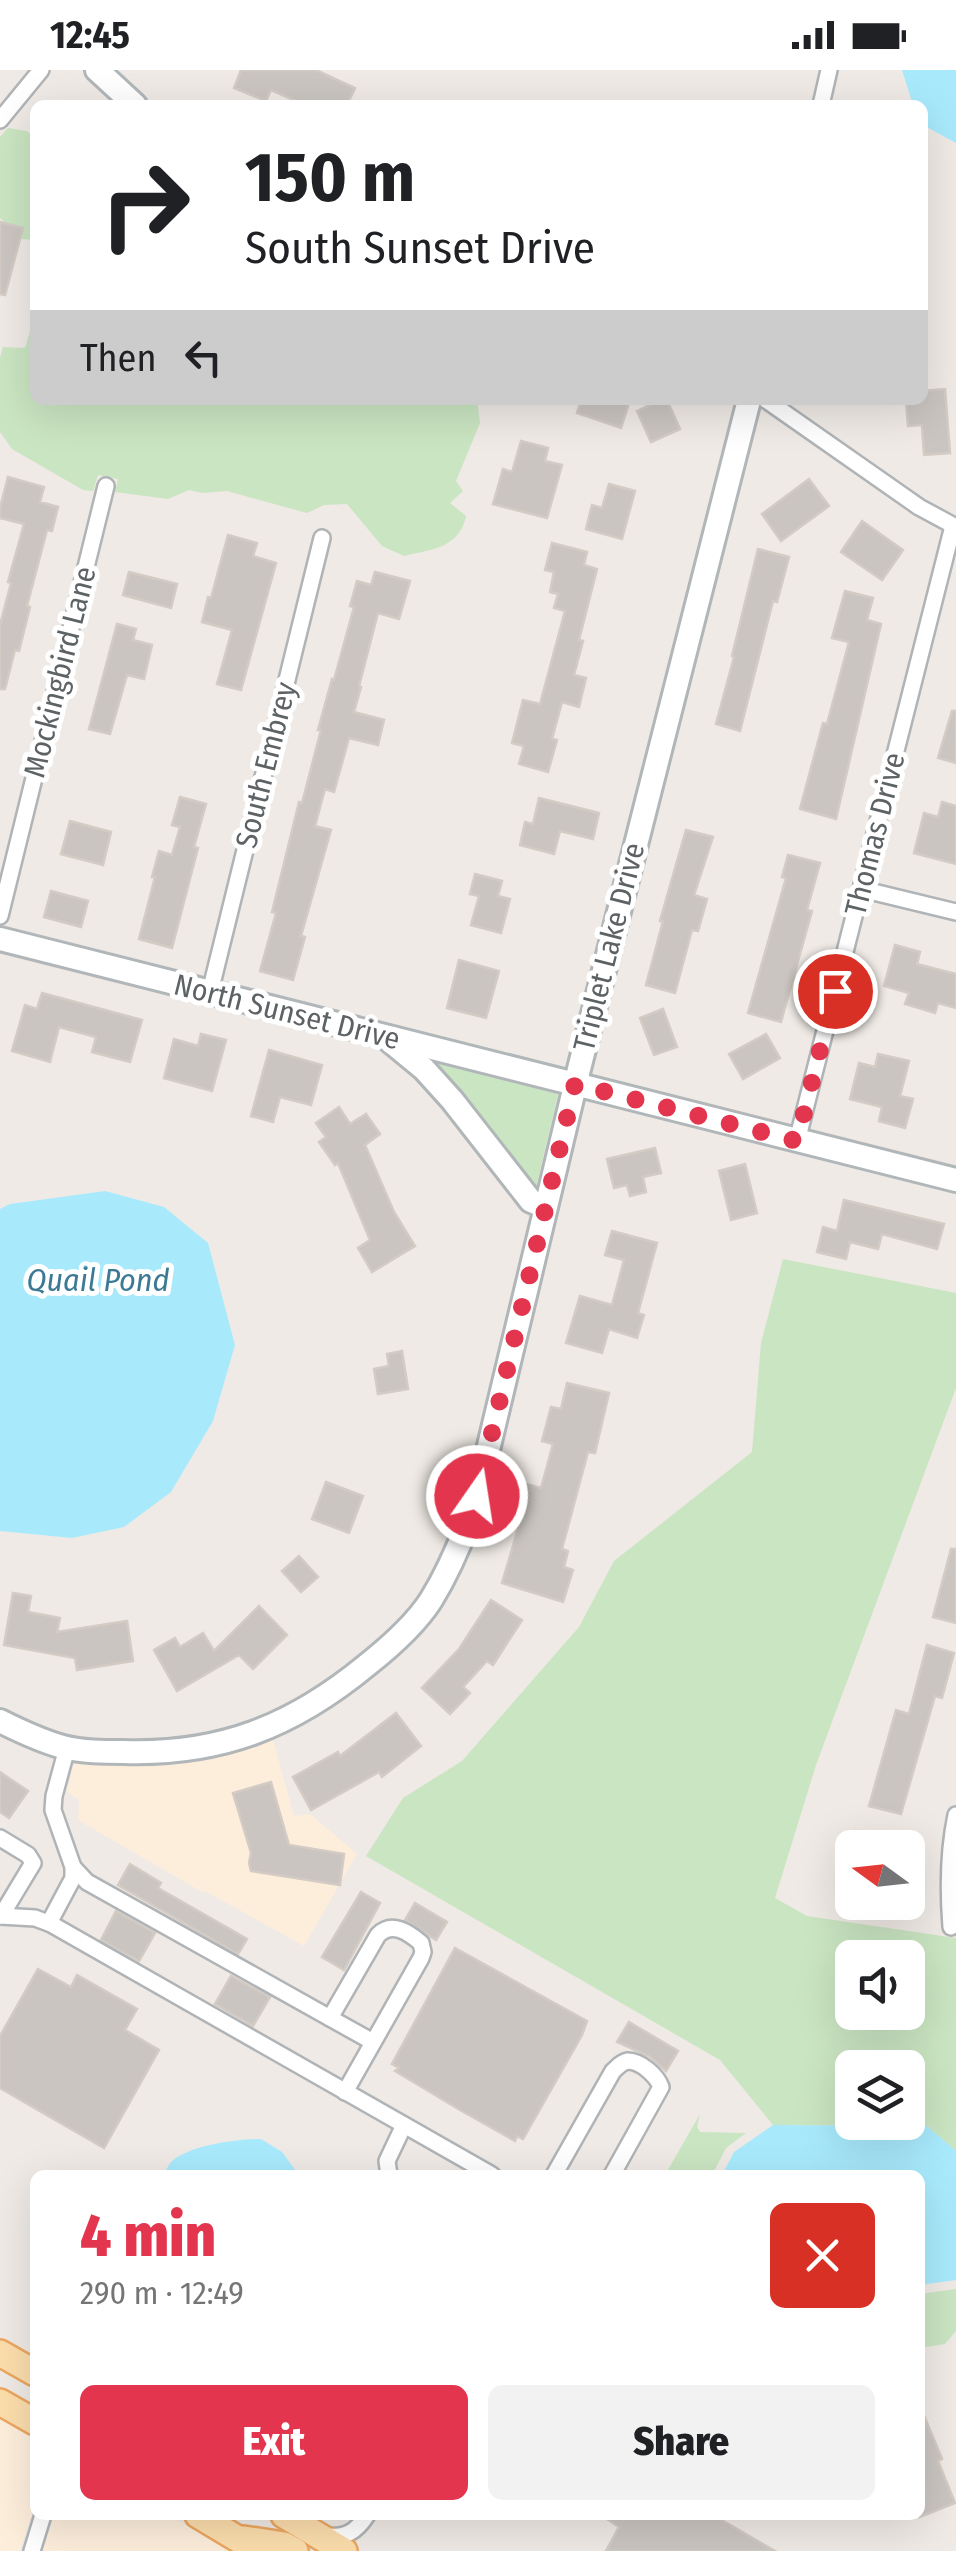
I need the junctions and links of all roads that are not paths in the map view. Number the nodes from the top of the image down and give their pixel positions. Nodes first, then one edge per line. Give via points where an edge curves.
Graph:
1 (41, 70) edge
2 (97, 70) edge
3 (829, 70) edge
4 (130, 100) edge
5 (822, 100) edge
6 (0, 120) edge
7 (747, 405) edge
8 (773, 405) edge
9 (106, 486) dead end
10 (954, 527) edge
11 (322, 538) dead end
12 (861, 889) junction
13 (956, 912) edge
14 (0, 916) edge
15 (0, 939) edge
16 (210, 992) junction
17 (384, 1036) junction
18 (575, 1084) junction
19 (797, 1141) junction
20 (956, 1180) edge
21 (545, 1208) junction
22 (0, 1721) edge
23 (67, 1748) junction
24 (956, 1815) edge
25 (0, 1838) edge
26 (73, 1867) junction
27 (0, 1916) edge
28 (49, 1923) junction
29 (951, 1927) dead end
30 (330, 2018) junction
31 (373, 2042) junction
32 (345, 2092) junction
33 (404, 2125) junction
34 (388, 2170) edge
35 (483, 2170) edge
36 (557, 2170) edge
37 (615, 2170) edge
38 (0, 2353) edge
39 (30, 2370) edge
40 (0, 2402) edge
41 (30, 2419) edge
42 (41, 2520) edge
43 (206, 2520) edge
44 (288, 2520) edge
45 (363, 2520) edge
46 (234, 2538) junction
47 (304, 2542) edge
48 (32, 2551) edge
49 (258, 2551) edge
50 (344, 2551) edge

1 - 6 street
2 - 4 street
3 - 5 street
7 - 18 street, Triplet Lake Drive
8 - 10 street
9 - 14 street, Mockingbird Lane
10 - 12 street, Thomas Drive
11 - 16 street, South Embrey
12 - 13 street
12 - 19 street, Thomas Drive
15 - 16 street, North Sunset Drive
16 - 17 street, North Sunset Drive
17 - 18 street, North Sunset Drive
17 - 21 street via 424,1069 531,1201
18 - 19 street, North Sunset Drive
18 - 21 street, Triplet Lake Drive
19 - 20 street, North Sunset Drive
21 - 23 street, Triplet Lake Drive via 460,1547 429,1603 396,1642 338,1688 258,1732 163,1754
22 - 23 street, Triplet Lake Drive
23 - 26 street via 53,1810
24 - 29 street
25 - 27 street via 32,1862
26 - 28 street via 72,1883
26 - 30 street via 87,1882
27 - 28 street
28 - 32 street
30 - 31 street
30 - 31 street via 380,1932 400,1929 423,1952
31 - 32 street
32 - 33 street
33 - 34 street
33 - 35 street
36 - 37 street via 613,2071 630,2062 654,2074 662,2087
38 - 39 main road
40 - 41 main road
42 - 48 street
43 - 46 main road
44 - 47 main road
45 - 47 street via 346,2535
46 - 47 main road
46 - 49 main road
47 - 50 main road

